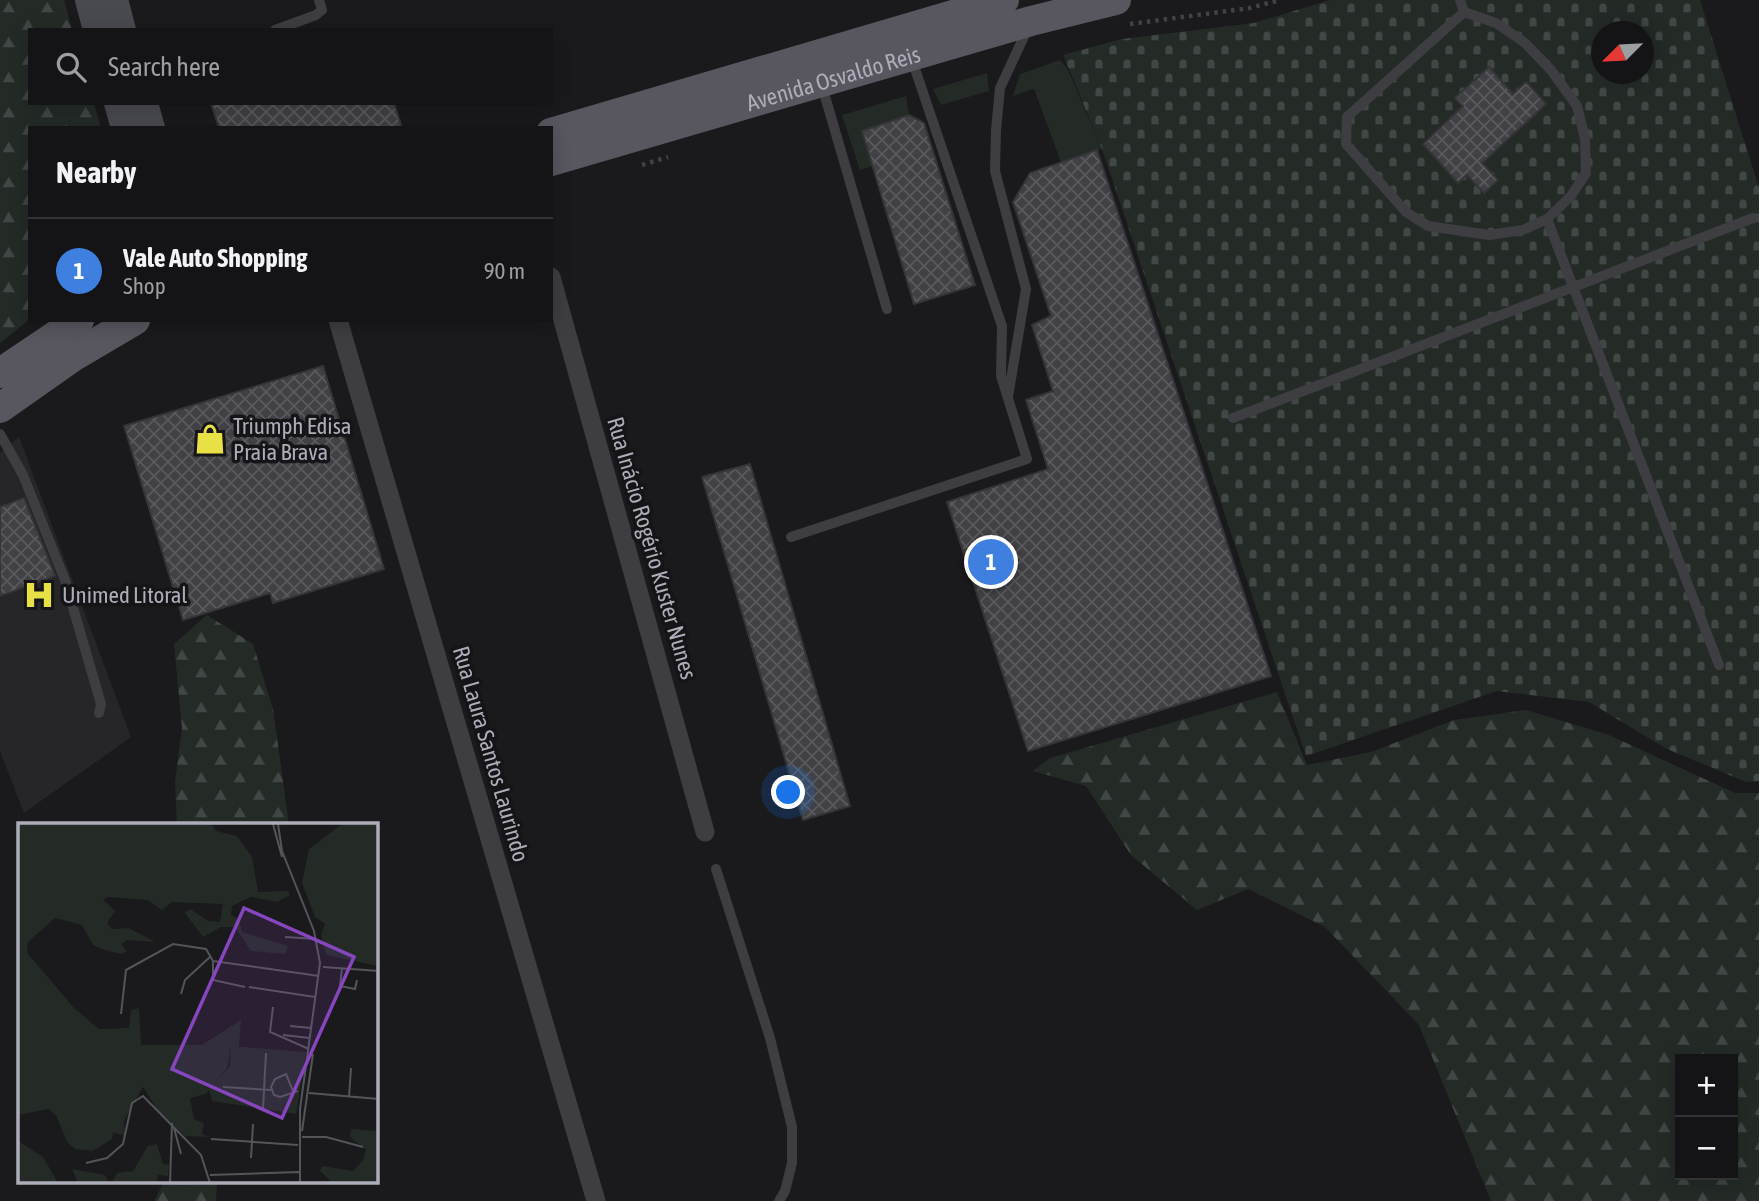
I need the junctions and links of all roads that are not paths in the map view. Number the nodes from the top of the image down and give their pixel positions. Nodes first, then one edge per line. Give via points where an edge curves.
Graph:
1 (89, 0) edge
2 (114, 0) edge
3 (319, 0) edge
4 (1004, 0) edge
5 (1460, 0) edge
6 (1464, 12) junction
7 (1117, 13) edge
8 (1031, 21) junction
9 (96, 28) edge
10 (121, 28) edge
11 (280, 28) edge
12 (911, 56) junction
13 (821, 82) junction
14 (119, 105) edge
15 (145, 105) edge
16 (124, 126) edge
17 (150, 126) edge
18 (553, 132) edge
19 (553, 160) edge
20 (1753, 218) dead end
21 (1547, 219) junction
22 (553, 284) edge
23 (1573, 287) junction
24 (887, 309) dead end
25 (76, 322) edge
26 (132, 322) edge
27 (339, 322) edge
28 (1019, 337) junction
29 (1001, 340) junction
30 (0, 373) edge
31 (1007, 401) junction
32 (0, 408) edge
33 (1233, 418) dead end
34 (0, 434) edge
35 (791, 537) dead end
36 (1719, 665) dead end
37 (99, 713) dead end
38 (705, 832) dead end
39 (716, 869) dead end
40 (596, 1201) edge
41 (779, 1201) edge

1 - 9 main road
2 - 10 main road
3 - 11 lane via 322,10 316,15
4 - 18 main road, Avenida Osvaldo Reis
5 - 6 lane
6 - 21 lane via 1496,23 1525,43 1577,106 1585,139 1586,173
6 - 21 lane via 1347,117 1346,144 1406,212 1428,226 1489,235 1523,230
7 - 8 main road, Avenida Osvaldo Reis
8 - 12 main road, Avenida Osvaldo Reis
8 - 28 lane via 1000,88 996,130 995,171 1026,289
12 - 13 main road, Avenida Osvaldo Reis
12 - 29 lane via 1002,326
13 - 19 main road, Avenida Osvaldo Reis
13 - 24 lane
14 - 16 main road
15 - 17 main road
20 - 23 lane
21 - 23 lane
22 - 38 street, Rua Inácio Rogério Kuster Nunes
23 - 33 lane
23 - 36 lane
25 - 30 main road
26 - 32 main road
27 - 40 street, Rua Laura Santos Laurindo
28 - 29 lane
28 - 31 lane
29 - 31 lane via 1001,376
31 - 35 lane via 1027,459
34 - 37 lane via 23,475 65,580 101,704
39 - 41 lane via 770,1038 792,1127 792,1163

